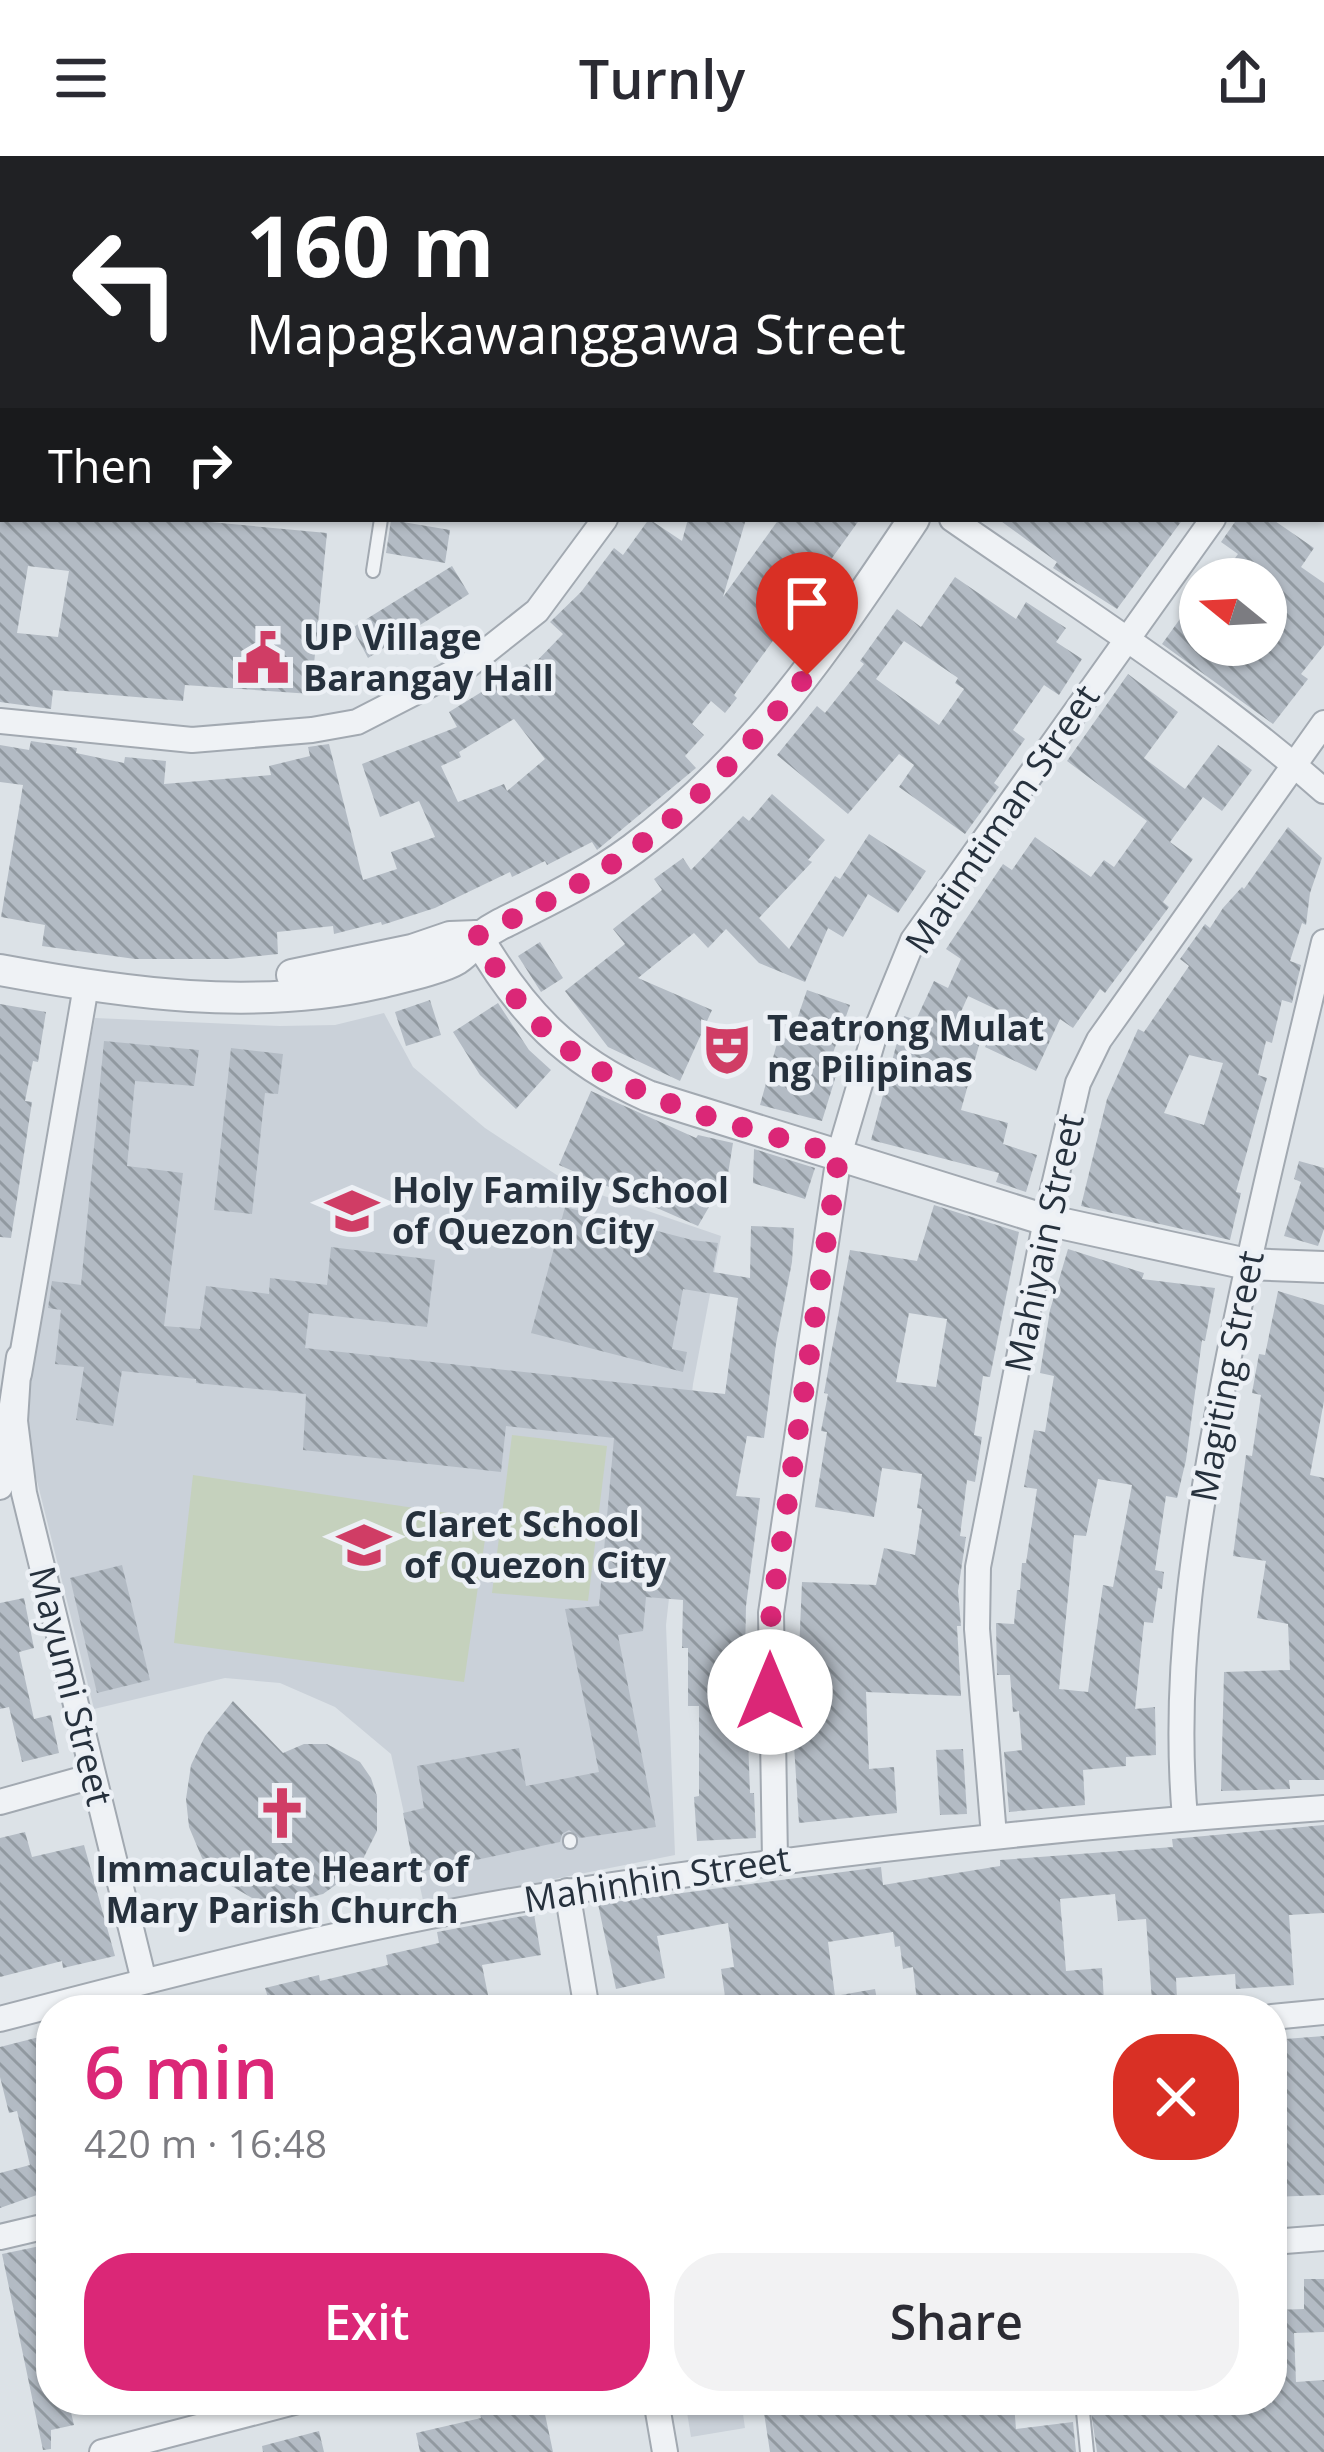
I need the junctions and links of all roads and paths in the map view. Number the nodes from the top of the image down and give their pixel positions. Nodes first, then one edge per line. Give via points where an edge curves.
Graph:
1 (381, 522) edge
2 (600, 522) edge
3 (912, 522) edge
4 (956, 522) edge
5 (1211, 522) edge
6 (373, 571) dead end
7 (1125, 640) junction
8 (0, 721) edge
9 (1324, 723) edge
10 (1294, 765) junction
11 (1324, 791) edge
12 (477, 936) junction
13 (1324, 942) edge
14 (0, 951) edge
15 (0, 970) edge
16 (86, 986) junction
17 (839, 1155) junction
18 (1046, 1220) junction
19 (1247, 1264) junction
20 (1324, 1267) edge
21 (0, 1487) edge
22 (93, 1777) junction
23 (0, 1802) edge
24 (1324, 1808) edge
25 (1184, 1818) junction
26 (994, 1836) junction
27 (775, 1860) junction
28 (567, 1891) junction
29 (144, 1982) junction
30 (93, 1995) edge
31 (584, 1995) edge
32 (36, 2010) edge
33 (1324, 2012) edge
34 (1287, 2016) edge
35 (0, 2019) edge
36 (36, 2229) edge
37 (0, 2237) edge
38 (1324, 2238) edge
39 (1287, 2241) edge
40 (244, 2415) edge
41 (659, 2415) edge
42 (1083, 2415) edge
43 (102, 2452) edge
44 (665, 2452) edge
45 (1087, 2452) edge

1 - 6 lane
2 - 8 street via 538,611 470,664 357,722 192,740
3 - 12 street via 826,651 708,787 589,878
4 - 7 street
5 - 7 street, Matimtiman Street
7 - 10 street
7 - 17 street, Matimtiman Street via 913,940 874,1033
9 - 10 street, Mahiyain Street
10 - 11 street
10 - 18 street, Mahiyain Street via 1099,1040 1078,1083
12 - 14 street via 287,976 236,978 89,969
12 - 16 street via 457,959 311,992 198,998
12 - 17 street via 530,1015 598,1070 666,1102
13 - 19 street, Magiting Street
15 - 16 street
16 - 21 street, Mayumi Street
17 - 18 street
17 - 27 street, Matimtiman Street via 771,1613
18 - 19 street
18 - 26 street, Mahiyain Street via 978,1567
19 - 20 street
19 - 25 street, Magiting Street via 1190,1587 1180,1686
21 - 22 street, Mayumi Street via 19,1357 15,1421 24,1493
22 - 23 street
22 - 29 street, Mayumi Street
24 - 25 street, Mahinhin Street
25 - 26 street, Mahinhin Street
26 - 27 street, Mahinhin Street
27 - 28 street, Mahinhin Street
28 - 29 street, Mahinhin Street
28 - 31 street
29 - 30 street, Mahinhin Street
32 - 35 street, Mahinhin Street
33 - 34 street
36 - 37 street
38 - 39 street
40 - 43 street
41 - 44 street
42 - 45 lane

